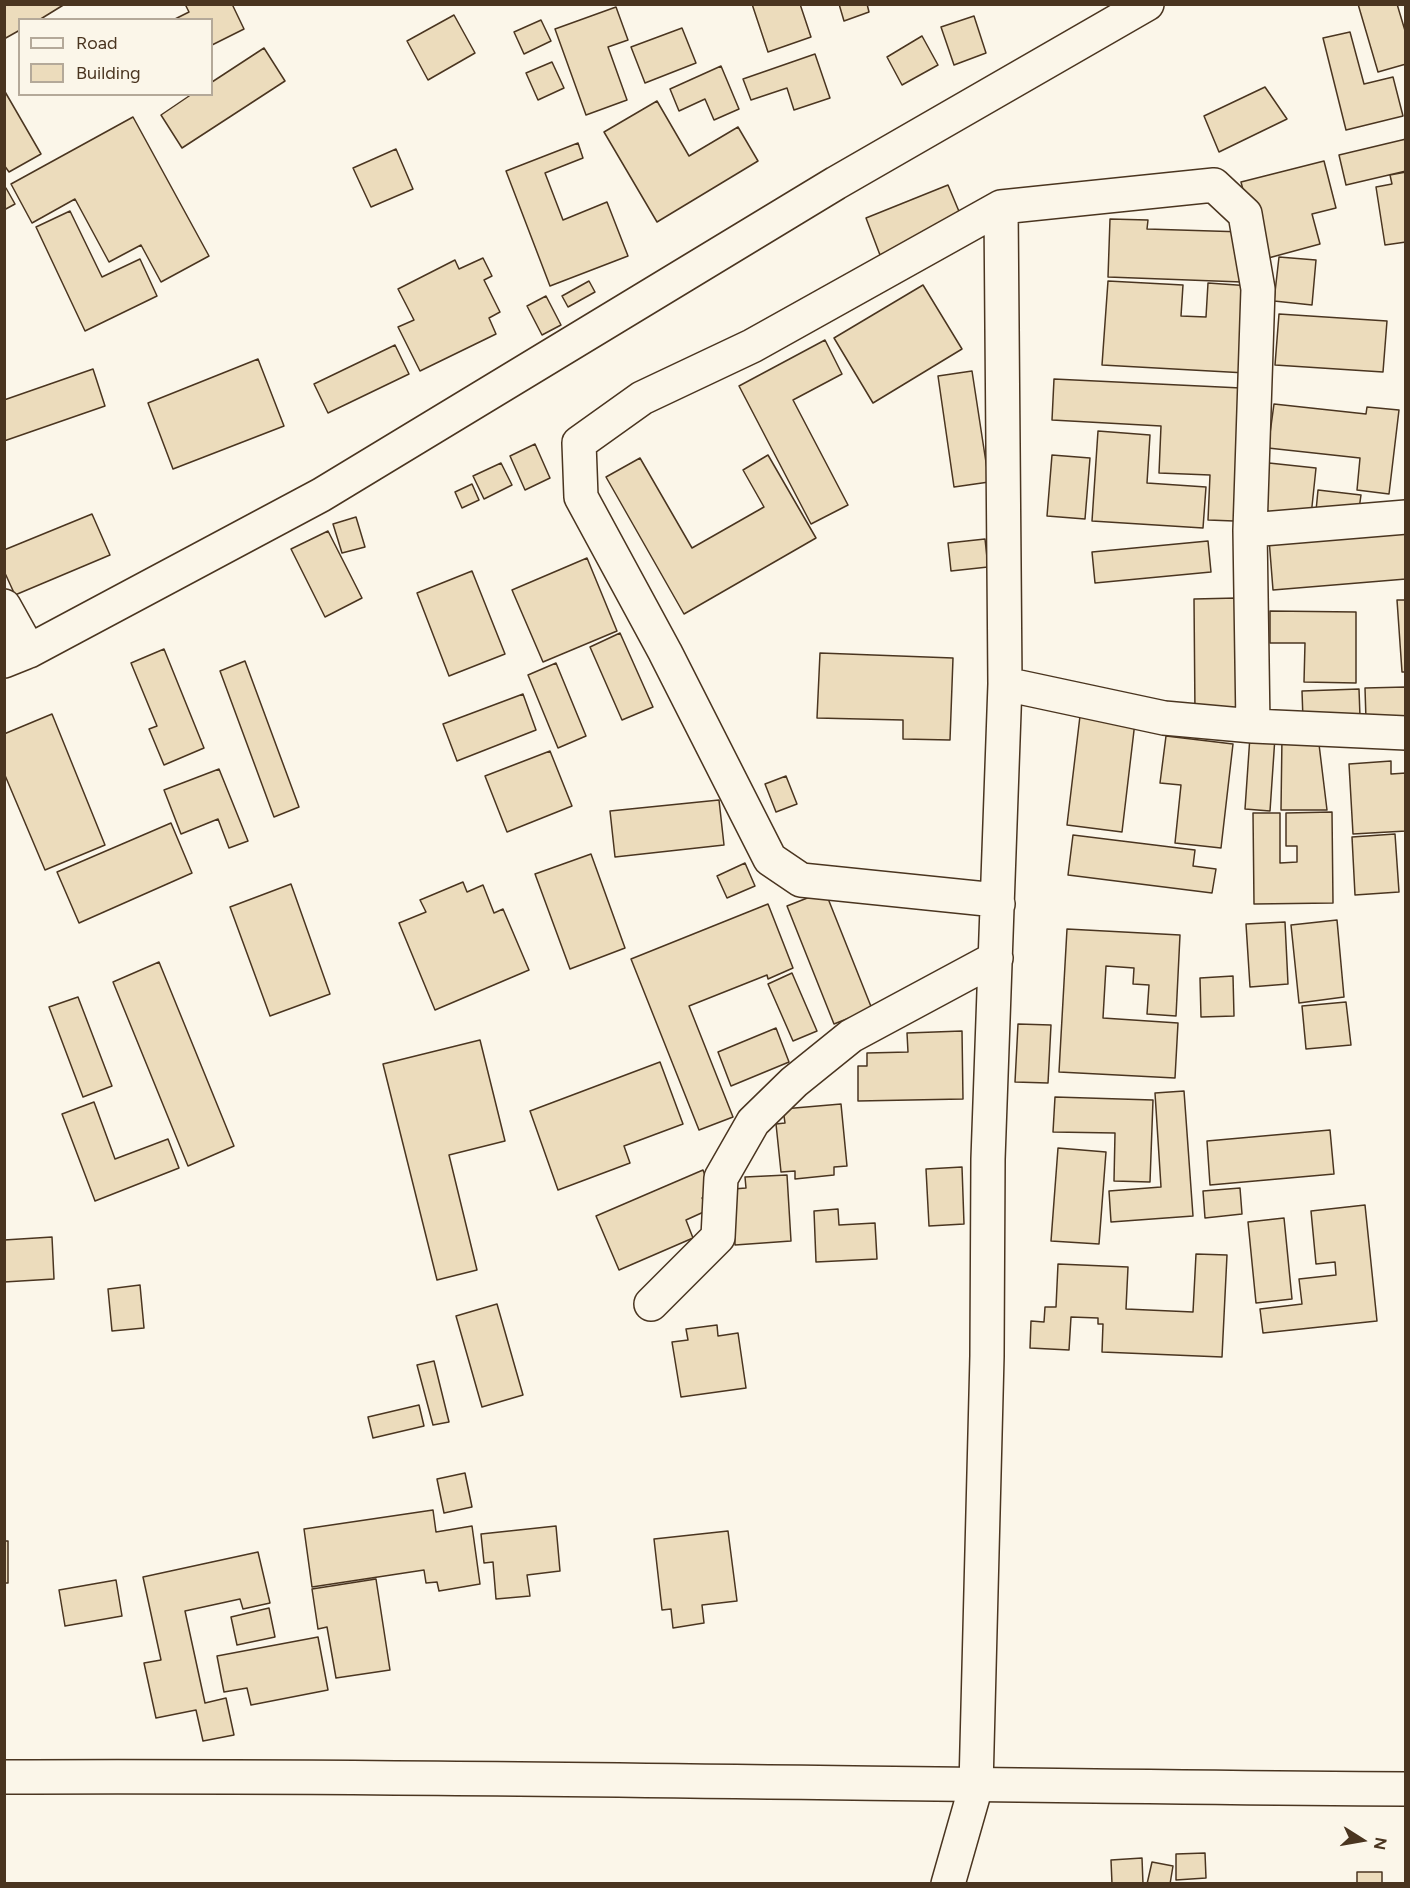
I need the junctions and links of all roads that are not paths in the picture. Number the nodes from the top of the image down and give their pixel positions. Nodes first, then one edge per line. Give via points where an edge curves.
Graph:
1 (1147, 4) edge
2 (1001, 207) junction
3 (1406, 517) edge
4 (1250, 530) junction
5 (4, 606) edge
6 (17, 656) edge
7 (1005, 684) junction
8 (1253, 726) junction
9 (1406, 733) edge
10 (998, 904) junction
11 (996, 958) junction
12 (651, 1304) dead end
13 (4, 1777) edge
14 (976, 1786) junction
15 (1406, 1789) edge
16 (948, 1884) edge

1 - 6 main road via 836,183 321,495
2 - 4 main road via 1214,185 1245,214 1258,289
2 - 7 main road
2 - 10 main road via 752,346 642,398 579,443 581,497 770,859 801,880 996,900
3 - 4 main road
4 - 8 main road
5 - 6 main road
7 - 8 main road via 1164,718
7 - 10 main road
8 - 9 main road
10 - 11 main road
11 - 12 main road via 851,1036 794,1082 753,1122 721,1178 718,1237
11 - 14 main road via 988,1159
13 - 14 main road via 286,1776
14 - 15 main road
14 - 16 main road

